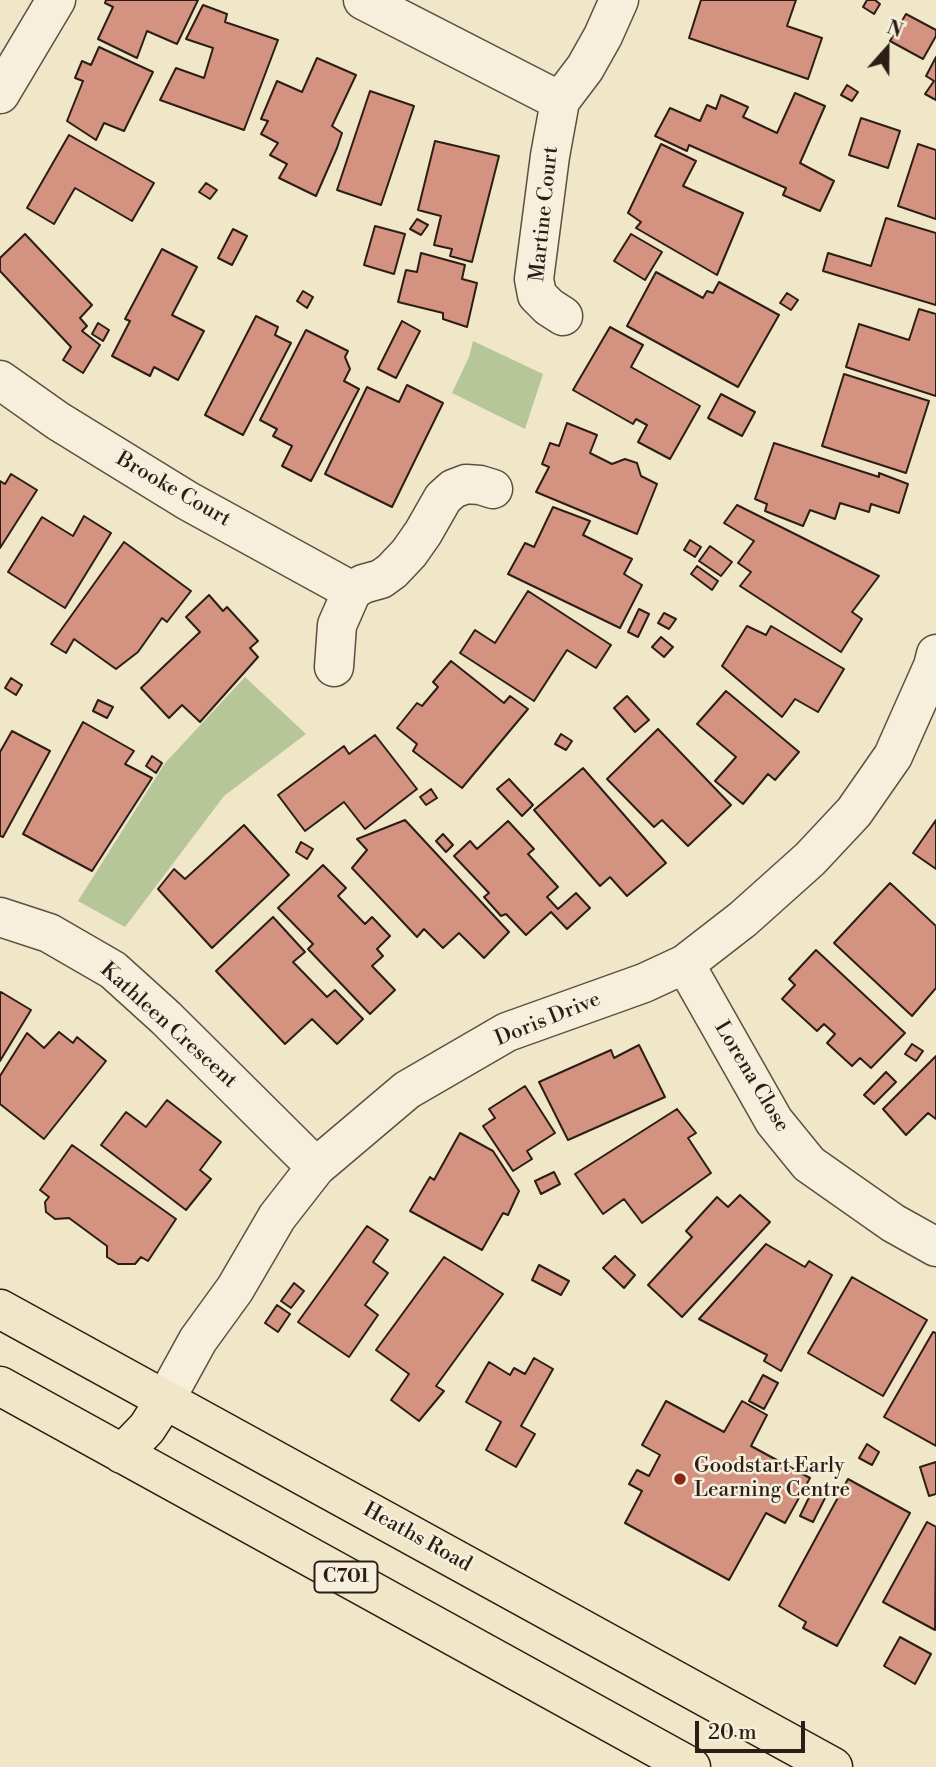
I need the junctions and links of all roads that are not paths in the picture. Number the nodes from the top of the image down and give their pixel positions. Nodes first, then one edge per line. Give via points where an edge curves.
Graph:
1 (29, 0) edge
2 (56, 0) edge
3 (363, 0) edge
4 (619, 0) edge
5 (1, 91) edge
6 (560, 100) junction
7 (563, 316) dead end
8 (0, 380) edge
9 (493, 489) dead end
10 (352, 591) junction
11 (936, 654) edge
12 (334, 667) dead end
13 (0, 917) edge
14 (685, 964) junction
15 (316, 1167) junction
16 (936, 1247) edge
17 (0, 1309) edge
18 (0, 1386) edge
19 (165, 1400) junction
20 (122, 1454) junction
21 (691, 1767) edge
22 (833, 1767) edge

1 - 5 street
2 - 5 street
3 - 6 street
4 - 6 street, Martine Court via 585,68
6 - 7 street, Martine Court via 534,279 537,295
8 - 10 street, Brooke Court via 188,501
9 - 10 street via 466,484 453,489 409,553 381,579
10 - 12 street via 337,625
11 - 14 street, Doris Drive via 893,756 854,812 810,859
13 - 15 street, Kathleen Crescent via 49,933 113,970
14 - 15 street, Doris Drive via 507,1032 407,1090
14 - 16 street, Lorena Close via 774,1121 810,1164 892,1223
15 - 19 street, Doris Drive via 277,1217
17 - 19 main road, Heaths Road
18 - 20 main road, C701
19 - 20 main road
19 - 22 main road, Heaths Road
20 - 21 main road, C701

